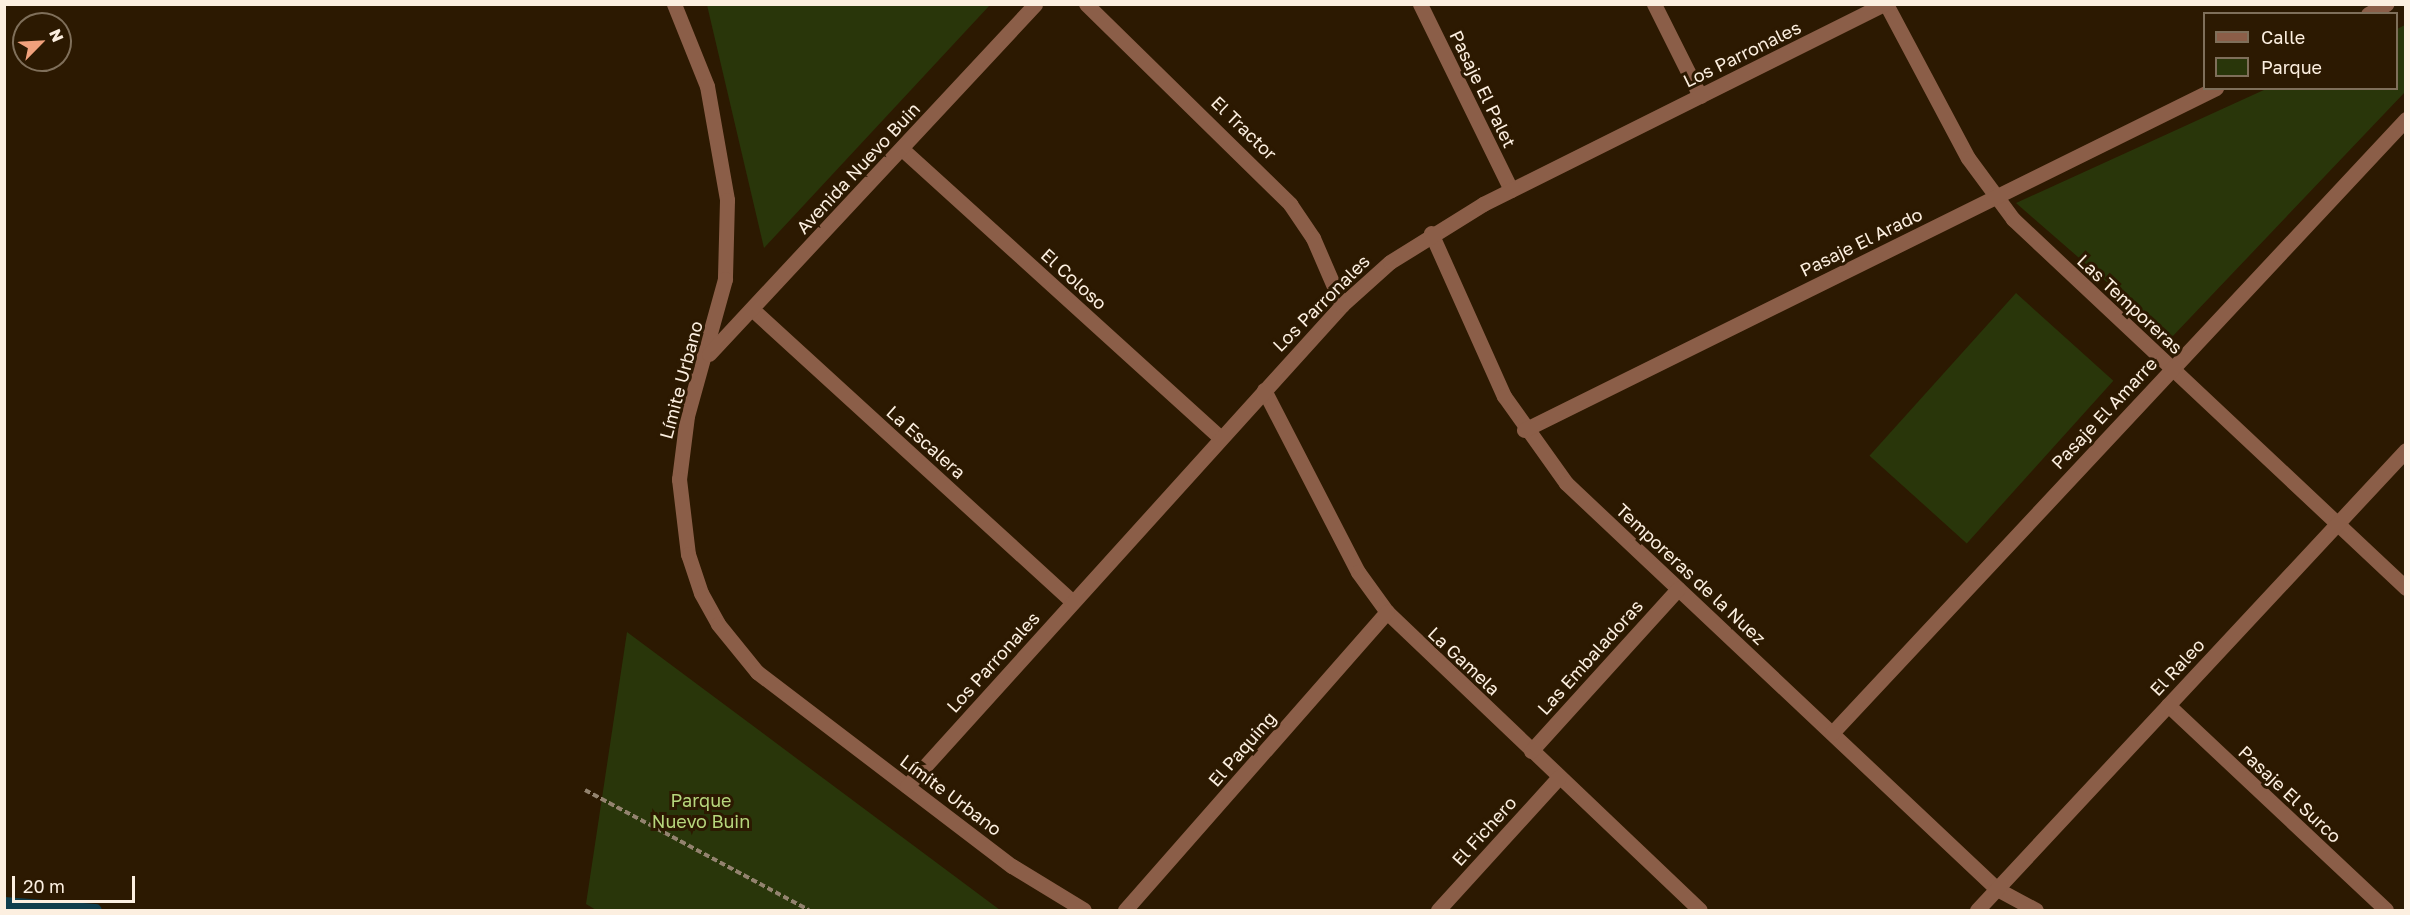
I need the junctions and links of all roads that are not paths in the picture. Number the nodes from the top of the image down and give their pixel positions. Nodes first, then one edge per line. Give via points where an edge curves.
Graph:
1 (674, 4) edge
2 (1035, 4) edge
3 (1086, 4) edge
4 (1420, 4) edge
5 (1654, 4) edge
6 (1886, 4) edge
7 (2386, 4) edge
8 (2372, 12) edge
9 (2212, 90) edge
10 (1700, 96) junction
11 (2406, 118) edge
12 (902, 149) junction
13 (1511, 190) junction
14 (1995, 197) junction
15 (1431, 233) junction
16 (1342, 305) junction
17 (753, 310) junction
18 (707, 356) junction
19 (2171, 369) junction
20 (1264, 390) junction
21 (1524, 430) junction
22 (1221, 438) junction
23 (2406, 450) edge
24 (2337, 524) junction
25 (2406, 588) edge
26 (1678, 590) junction
27 (1073, 602) junction
28 (1387, 612) junction
29 (2168, 705) junction
30 (1832, 733) junction
31 (1531, 751) junction
32 (1559, 777) junction
33 (907, 786) junction
34 (1997, 889) junction
35 (1084, 910) edge
36 (1125, 910) edge
37 (1438, 910) edge
38 (1700, 910) edge
39 (1977, 910) edge
40 (2036, 910) edge
41 (2386, 910) edge

1 - 18 street, Límite Urbano via 707,86 726,190 725,279
2 - 12 street, Avenida Nuevo Buin
3 - 16 street, El Tractor via 1290,204 1313,238
4 - 13 street, Pasaje El Palet
5 - 10 street
6 - 10 street, Los Parronales
6 - 14 street, Las Temporeras
7 - 8 street
9 - 14 street, Pasaje El Arado
10 - 13 street, Los Parronales
11 - 19 street, Pasaje El Amarre
12 - 17 street, Avenida Nuevo Buin
12 - 22 street, El Coloso
13 - 15 street, Los Parronales
14 - 19 street, Las Temporeras
14 - 21 street, Pasaje El Arado
15 - 16 street, Los Parronales
15 - 21 street, Temporeras de la Nuez via 1486,360
16 - 20 street, Los Parronales
17 - 18 street, Avenida Nuevo Buin
17 - 27 street, La Escalera
18 - 33 street, Límite Urbano via 687,416 679,479 688,554 701,593 718,624 758,672
19 - 24 street, Las Temporeras
19 - 30 street, Pasaje El Amarre
20 - 22 street, Los Parronales
20 - 28 street, La Gamela via 1358,572
21 - 26 street, Temporeras de la Nuez via 1566,483
22 - 27 street, Los Parronales
23 - 24 street, El Raleo
24 - 25 street, Las Temporeras
24 - 29 street, El Raleo
26 - 30 street, Temporeras de la Nuez
26 - 31 street, Las Embaladoras
27 - 33 street, Los Parronales
28 - 31 street, La Gamela
28 - 36 street, El Paquing
29 - 34 street, El Raleo
29 - 41 street, Pasaje El Surco
30 - 34 street, Temporeras de la Nuez
31 - 32 street, La Gamela
32 - 37 street, El Fichero
32 - 38 street, La Gamela
33 - 35 street, Límite Urbano via 1012,866
34 - 39 street, El Raleo
34 - 40 street, Temporeras de la Nuez

